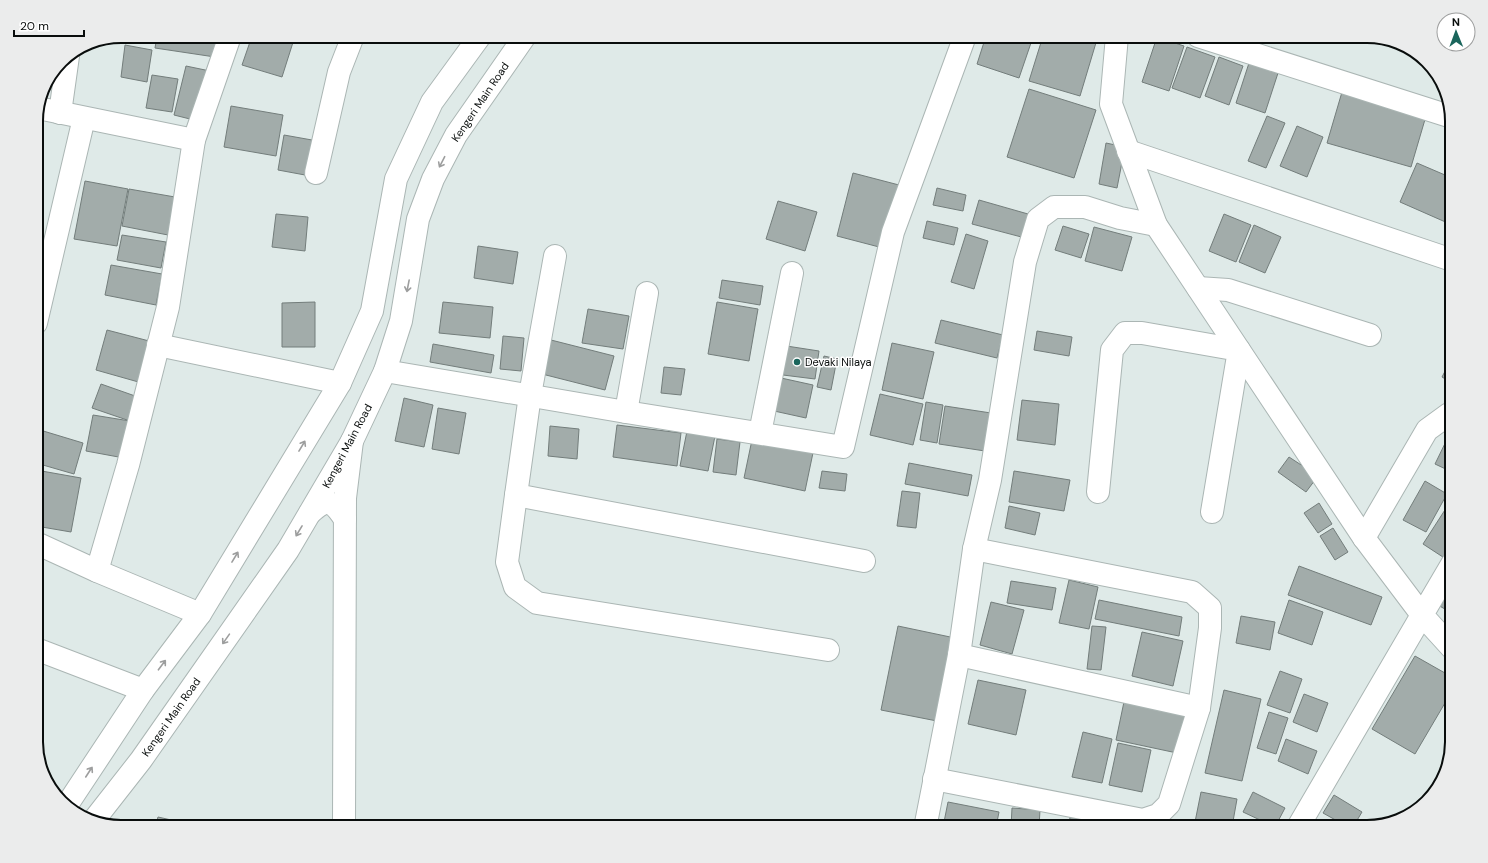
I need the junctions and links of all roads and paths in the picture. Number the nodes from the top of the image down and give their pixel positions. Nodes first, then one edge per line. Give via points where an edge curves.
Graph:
1 (228, 43) edge
2 (349, 43) edge
3 (475, 43) edge
4 (520, 43) edge
5 (962, 43) edge
6 (1116, 43) edge
7 (1220, 43) edge
8 (67, 64) edge
9 (44, 109) edge
10 (60, 113) junction
11 (1445, 115) edge
12 (84, 118) junction
13 (194, 140) junction
14 (1128, 151) junction
15 (316, 173) dead end
16 (1156, 225) junction
17 (555, 256) dead end
18 (1445, 258) edge
19 (792, 273) dead end
20 (1198, 288) junction
21 (647, 293) dead end
22 (43, 294) edge
23 (1370, 335) dead end
24 (158, 345) junction
25 (1239, 350) junction
26 (385, 371) junction
27 (340, 383) junction
28 (530, 395) junction
29 (626, 412) junction
30 (1445, 417) edge
31 (760, 433) junction
32 (352, 441) junction
33 (1098, 492) dead end
34 (516, 495) junction
35 (310, 512) junction
36 (1212, 512) dead end
37 (345, 519) junction
38 (1364, 538) junction
39 (43, 546) edge
40 (974, 550) junction
41 (864, 561) dead end
42 (97, 571) junction
43 (1445, 576) edge
44 (200, 614) junction
45 (1422, 615) junction
46 (1445, 640) edge
47 (828, 650) dead end
48 (43, 653) edge
49 (959, 655) junction
50 (143, 690) junction
51 (1199, 708) junction
52 (934, 779) junction
53 (69, 800) edge
54 (97, 816) edge
55 (344, 820) edge
56 (927, 820) edge
57 (1302, 820) edge

1 - 13 street
2 - 15 street via 339,72
3 - 27 street via 432,102 396,179 372,311
4 -> 26 street, Kengeri Main Road via 456,135 433,179 418,219 401,321
5 - 31 street via 893,232 843,446
6 - 14 street via 1111,104
7 - 11 street
8 - 10 street
9 - 10 street
10 - 12 street
12 - 13 street
12 - 22 street
13 - 24 street via 168,307
14 - 16 street
14 - 18 street
16 - 20 street
16 - 40 street via 1120,218 1085,206 1054,207 1038,219 1025,262 990,480
17 - 28 street
19 - 31 street
20 - 23 street via 1228,290
20 - 25 street
21 - 29 street
24 - 27 street
24 - 42 street via 128,465
25 - 33 street via 1142,333 1124,333 1112,350
25 - 36 street
25 - 38 street
26 - 28 street
26 - 32 street, Kengeri Main Road
44 -> 27 street
28 - 29 street
28 - 34 street
29 - 31 street
30 - 38 street via 1427,430
32 - 35 street, Kengeri Main Road
32 - 37 street
34 - 41 street
34 - 47 street via 508,562 515,587 537,603
35 - 37 street via 320,503 327,502 336,506
35 -> 54 street, Kengeri Main Road via 288,550 234,628 141,760
37 - 55 street
38 - 45 street
39 - 42 street
40 - 49 street
40 - 51 street via 1192,592 1210,608 1210,628
42 - 44 street
43 - 45 street
50 -> 44 street
45 - 46 street
45 - 57 street
48 - 50 street
49 - 51 street
49 - 52 street
53 -> 50 street
51 - 52 street via 1169,804 1158,816 1143,820
52 - 56 street

